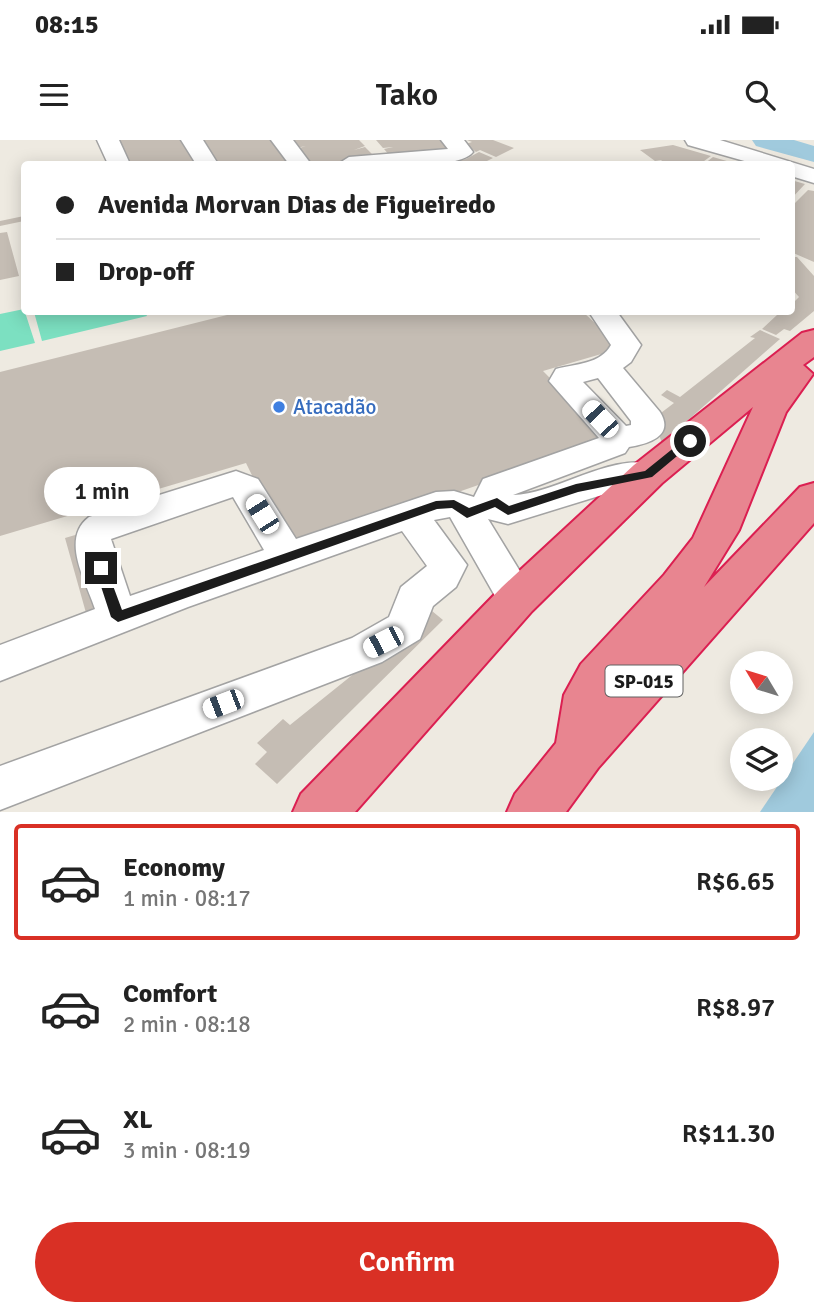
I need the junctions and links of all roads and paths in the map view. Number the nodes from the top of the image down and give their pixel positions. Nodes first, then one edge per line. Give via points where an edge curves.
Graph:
1 (108, 140) edge
2 (192, 140) edge
3 (282, 140) edge
4 (366, 140) edge
5 (696, 140) edge
6 (457, 145) edge
7 (384, 160) junction
8 (118, 161) edge
9 (205, 161) edge
10 (298, 161) edge
11 (375, 161) edge
12 (766, 161) edge
13 (795, 170) edge
14 (814, 176) edge
15 (605, 315) edge
16 (814, 340) edge
17 (814, 354) edge
18 (605, 367) junction
19 (618, 438) junction
20 (648, 474) junction
21 (814, 496) edge
22 (482, 508) junction
23 (408, 513) junction
24 (288, 557) junction
25 (517, 599) junction
26 (118, 617) junction
27 (0, 663) edge
28 (580, 752) junction
29 (0, 788) edge
30 (320, 812) edge
31 (534, 812) edge

1 - 8 street
2 - 9 street
3 - 10 street
4 - 7 street
5 - 12 street
6 - 7 street via 447,157
7 - 11 street
13 - 14 street
15 - 18 street via 626,345
16 - 20 highway
17 - 28 highway via 774,398 759,424 718,530 694,568 588,695
18 - 19 street via 648,420 642,434
18 - 19 street via 565,379
19 - 22 street via 613,445 496,488
20 - 22 street via 589,485 508,511
20 - 25 highway
21 - 28 highway, SP-015
22 - 23 street via 449,503
22 - 25 street
23 - 24 street
23 - 29 street via 448,565 442,576 415,597 409,622 399,634
24 - 26 street
24 - 26 street via 245,488 236,483 102,527 94,533 92,543
25 - 30 highway
26 - 27 street
28 - 31 highway, SP-015

